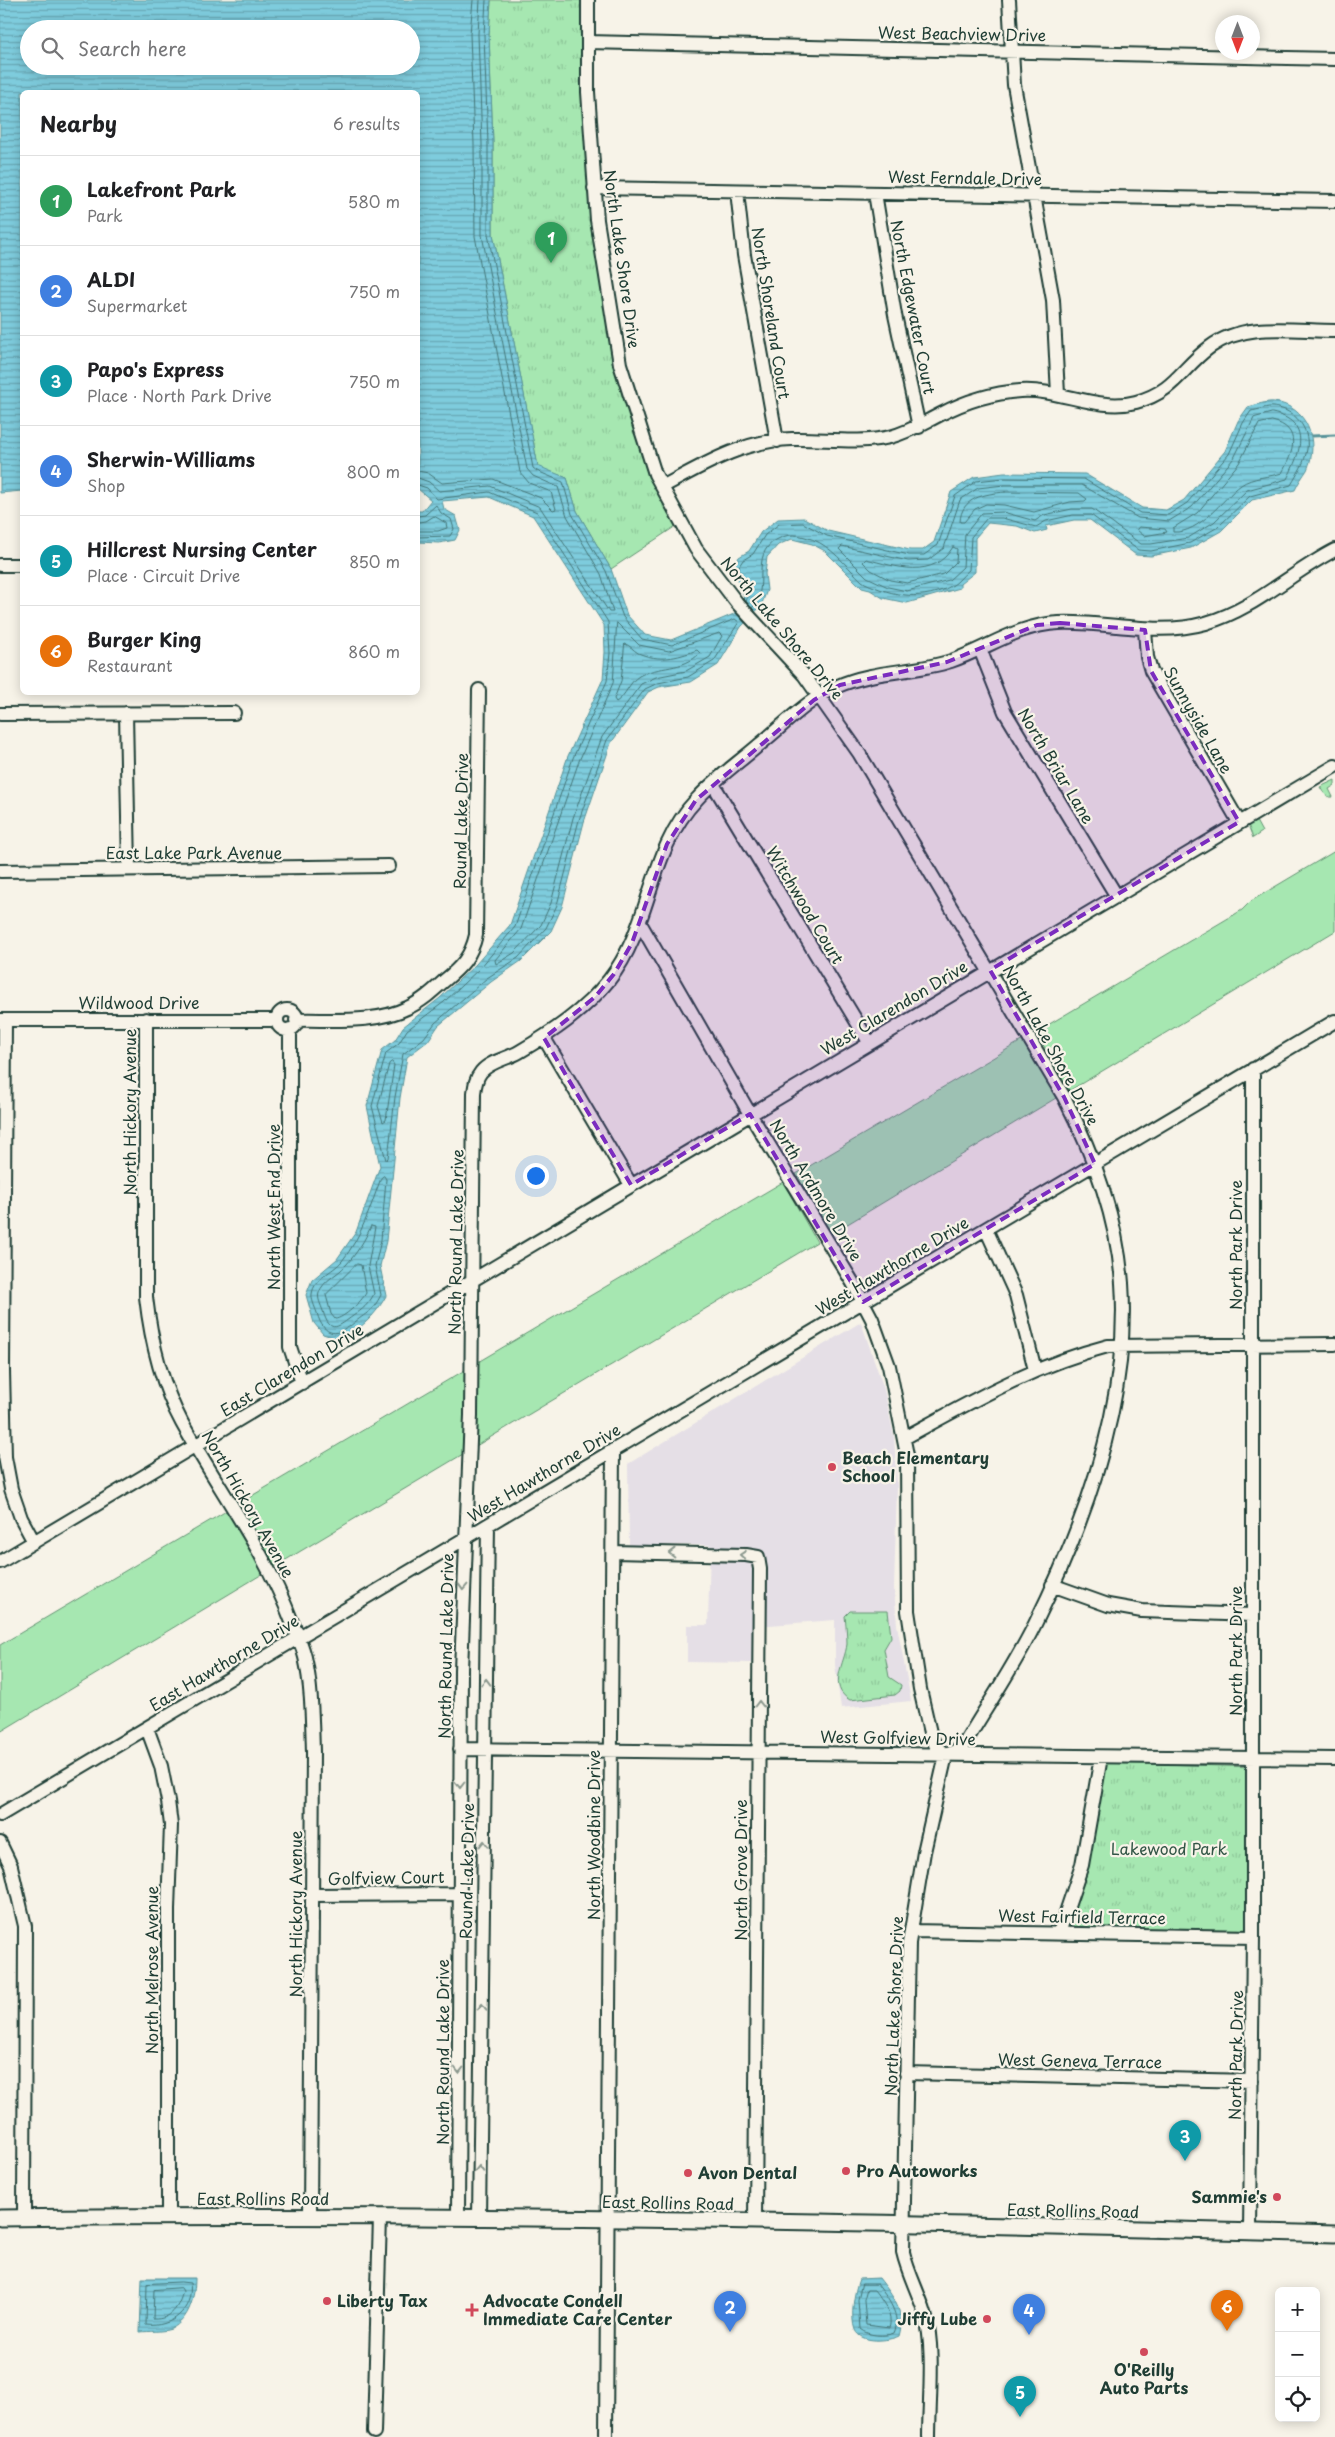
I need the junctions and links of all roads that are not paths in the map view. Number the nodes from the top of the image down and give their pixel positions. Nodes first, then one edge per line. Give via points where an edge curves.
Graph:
1 (588, 0) edge
2 (1009, 0) edge
3 (588, 42) junction
4 (1012, 51) junction
5 (1335, 59) edge
6 (594, 188) junction
7 (737, 191) junction
8 (875, 193) junction
9 (1033, 195) junction
10 (1335, 201) edge
11 (1335, 331) edge
12 (1058, 394) junction
13 (919, 427) junction
14 (776, 441) junction
15 (662, 487) junction
16 (1335, 550) edge
17 (0, 565) edge
18 (20, 565) edge
19 (1145, 630) junction
20 (980, 649) junction
21 (479, 690) dead end
22 (820, 696) junction
23 (126, 713) junction
24 (234, 713) dead end
25 (0, 714) edge
26 (1335, 766) edge
27 (713, 784) junction
28 (1238, 822) junction
29 (389, 866) dead end
30 (129, 869) junction
31 (0, 871) edge
32 (1116, 895) junction
33 (640, 923) junction
34 (473, 951) joint
35 (990, 970) junction
36 (146, 1019) junction
37 (3, 1020) edge
38 (1335, 1020) edge
39 (293, 1025) junction
40 (544, 1038) junction
41 (869, 1042) junction
42 (1253, 1069) junction
43 (750, 1114) junction
44 (1095, 1164) junction
45 (631, 1185) junction
46 (986, 1229) junction
47 (472, 1281) junction
48 (863, 1302) junction
49 (1252, 1344) junction
50 (1335, 1344) edge
51 (1120, 1345) junction
52 (1035, 1370) junction
53 (1, 1371) edge
54 (302, 1383) junction
55 (904, 1438) junction
56 (196, 1446) junction
57 (613, 1450) junction
58 (488, 1525) junction
59 (465, 1538) junction
60 (34, 1542) junction
61 (613, 1552) junction
62 (0, 1562) edge
63 (1052, 1586) junction
64 (1252, 1615) junction
65 (298, 1638) junction
66 (147, 1728) junction
67 (460, 1749) junction
68 (485, 1750) junction
69 (610, 1751) junction
70 (758, 1753) junction
71 (946, 1755) junction
72 (1101, 1757) junction
73 (1253, 1759) junction
74 (1335, 1759) edge
75 (0, 1815) edge
76 (0, 1843) edge
77 (459, 1894) junction
78 (312, 1895) junction
79 (911, 1931) junction
80 (1060, 1933) junction
81 (1253, 1937) junction
82 (906, 2073) junction
83 (1252, 2081) junction
84 (168, 2216) junction
85 (310, 2216) junction
86 (380, 2217) junction
87 (0, 2218) edge
88 (24, 2218) junction
89 (458, 2218) junction
90 (479, 2218) junction
91 (606, 2219) junction
92 (755, 2222) junction
93 (903, 2224) junction
94 (1250, 2232) junction
95 (1335, 2234) edge
96 (374, 2432) dead end
97 (606, 2437) edge
98 (929, 2437) edge

1 - 3 street, North Lake Shore Drive
2 - 4 street
3 - 4 street, West Beachview Drive
3 - 6 street, North Lake Shore Drive
4 - 5 street, West Beachview Drive
4 - 9 street via 1014,86
6 - 7 street, West Ferndale Drive
6 - 15 street, North Lake Shore Drive via 620,364 637,422
7 - 8 street, West Ferndale Drive
7 - 14 street, North Shoreland Court via 745,264
8 - 9 street, West Ferndale Drive
8 - 13 street, North Edgewater Court via 895,315
9 - 10 street, West Ferndale Drive
9 - 12 street via 1053,300
11 - 12 street via 1256,330 1234,334 1211,346 1177,381 1155,395 1133,403 1108,403
12 - 13 street via 1022,390 996,393 972,400
13 - 14 street via 887,438
14 - 15 street via 742,448 712,460
15 - 22 street, North Lake Shore Drive via 696,549 737,603
16 - 19 street via 1252,604 1230,614 1206,623
17 - 18 street
19 - 20 street via 1060,623 1037,625 996,639
19 - 28 street, Sunnyside Lane via 1151,671
20 - 22 street via 947,662 840,685
20 - 32 street, North Briar Lane via 1004,712
21 - 34 street, Round Lake Drive via 476,935
22 - 27 street
22 - 35 street, North Lake Shore Drive via 859,753
23 - 24 street
23 - 25 street
23 - 30 street
26 - 28 street, West Clarendon Drive
27 - 33 street via 680,819 666,844
27 - 41 street, Witchwood Court
28 - 32 street, West Clarendon Drive
29 - 30 street, East Lake Park Avenue
30 - 31 street, East Lake Park Avenue
32 - 35 street, West Clarendon Drive
33 - 40 street via 623,958 595,997
33 - 43 street, North Ardmore Drive
34 - 39 street, Wildwood Drive via 465,964 424,999 407,1009 388,1015
35 - 41 street, West Clarendon Drive
35 - 44 street, North Lake Shore Drive via 1064,1097
36 - 37 street, Wildwood Drive
36 - 39 street, Wildwood Drive via 277,1020 287,1011 294,1014
36 - 56 street, North Hickory Avenue via 147,1307 158,1366
37 - 53 street
38 - 42 street, West Hawthorne Drive
39 - 54 street, North West End Drive via 290,1347
40 - 45 street
40 - 47 street, North Round Lake Drive via 488,1065 478,1076 474,1093
41 - 43 street, West Clarendon Drive
42 - 44 street, West Hawthorne Drive
42 - 49 street, North Park Drive
43 - 45 street, West Clarendon Drive
43 - 48 street, North Ardmore Drive
44 - 46 street, West Hawthorne Drive
44 - 51 street, North Lake Shore Drive via 1122,1281
45 - 47 street, West Clarendon Drive
46 - 48 street, West Hawthorne Drive
46 - 52 street via 1016,1295
47 - 54 street, East Clarendon Drive
47 - 59 street, North Round Lake Drive via 471,1415
48 - 55 street, North Ardmore Drive via 889,1366
48 - 57 street, West Hawthorne Drive
49 - 50 street
49 - 51 street
49 - 64 street, North Park Drive
51 - 52 street via 1080,1353
51 - 63 street, North Lake Shore Drive via 1110,1418 1097,1467
52 - 55 street
53 - 60 street via 5,1458 11,1489
54 - 56 street, East Clarendon Drive
55 - 71 street, North Ardmore Drive via 908,1492 908,1611 931,1738 936,1748
56 - 60 street, East Clarendon Drive
56 - 65 street, North Hickory Avenue via 253,1540 283,1598
57 - 58 street, West Hawthorne Drive
57 - 61 street, North Woodbine Drive
58 - 59 street, West Hawthorne Drive
68 -> 58 street, Round Lake Drive
59 - 65 street, East Hawthorne Drive
59 -> 67 street, North Round Lake Drive
60 - 62 street, East Clarendon Drive
61 - 69 street, North Woodbine Drive
70 -> 61 street, North Grove Drive via 758,1557
63 - 64 street via 1108,1605 1142,1611
63 - 71 street, North Lake Shore Drive via 1035,1625 962,1748
64 - 73 street, North Park Drive
65 - 66 street, East Hawthorne Drive
65 - 78 street, North Hickory Avenue via 305,1656 311,1692
66 - 75 street, East Hawthorne Drive
66 - 84 street, North Melrose Avenue via 161,1766 170,1825
67 - 68 street, West Golfview Drive
67 -> 77 street, North Round Lake Drive
68 - 69 street, West Golfview Drive
90 -> 68 street, Round Lake Drive
69 - 70 street, West Golfview Drive
69 - 91 street, North Woodbine Drive via 612,1877
70 - 71 street, West Golfview Drive
70 - 92 street, North Grove Drive
71 - 72 street, West Golfview Drive
71 - 79 street, North Lake Shore Drive via 924,1852
72 - 73 street, West Golfview Drive
72 - 80 street via 1082,1865
73 - 74 street, West Golfview Drive
73 - 81 street, North Park Drive
76 - 88 street via 11,1866 25,1926
77 - 78 street, Golfview Court
77 -> 89 street, North Round Lake Drive
78 - 85 street, North Hickory Avenue
79 - 80 street, West Fairfield Terrace
79 - 82 street, North Lake Shore Drive
80 - 81 street, West Fairfield Terrace
81 - 83 street, North Park Drive
82 - 83 street, West Geneva Terrace
82 - 93 street, North Lake Shore Drive
83 - 94 street, North Park Drive
84 - 85 main road, East Rollins Road
84 - 88 main road, East Rollins Road
85 - 86 main road, East Rollins Road
86 - 89 main road, East Rollins Road
86 - 96 street
87 - 88 main road, East Rollins Road
89 - 90 main road, East Rollins Road
90 - 91 main road, East Rollins Road
91 - 92 main road, East Rollins Road
91 - 97 street, North Woodbine Drive
92 - 93 main road, East Rollins Road
93 - 94 main road, East Rollins Road
93 - 98 street, North Lake Shore Drive via 907,2270 926,2315 930,2359
94 - 95 main road, East Rollins Road

